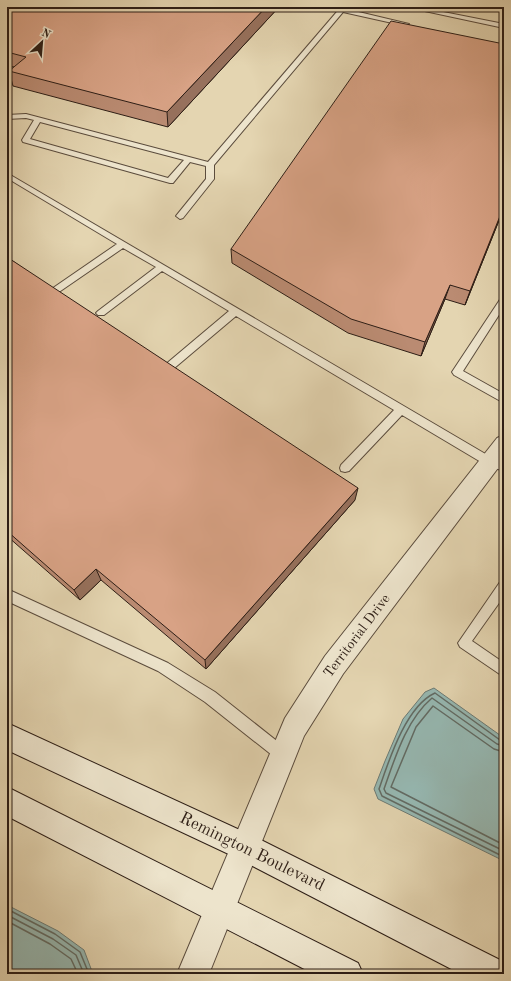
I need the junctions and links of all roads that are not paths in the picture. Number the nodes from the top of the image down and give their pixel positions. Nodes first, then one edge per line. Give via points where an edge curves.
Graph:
1 (409, 7) edge
2 (343, 9) edge
3 (411, 25) edge
4 (504, 26) edge
5 (7, 117) edge
6 (38, 119) junction
7 (188, 160) junction
8 (210, 165) junction
9 (9, 178) edge
10 (180, 216) dead end
11 (123, 244) junction
12 (162, 267) junction
13 (56, 290) edge
14 (504, 300) edge
15 (236, 311) junction
16 (100, 313) dead end
17 (169, 367) edge
18 (504, 400) edge
19 (401, 409) junction
20 (499, 458) edge
21 (345, 468) dead end
22 (504, 586) edge
23 (7, 594) edge
24 (504, 671) edge
25 (7, 736) edge
26 (282, 754) junction
27 (7, 801) edge
28 (245, 847) junction
29 (219, 908) junction
30 (193, 974) edge
31 (347, 974) edge
32 (494, 974) edge

1 - 4 lane
2 - 3 lane
2 - 8 lane
5 - 6 lane via 26,116
6 - 7 lane
6 - 7 lane via 26,140 170,181
7 - 8 lane
8 - 10 lane via 210,179
9 - 11 lane
11 - 12 lane
11 - 13 lane
12 - 15 lane
12 - 16 lane
14 - 18 lane via 457,372
15 - 17 lane
15 - 19 lane
19 - 20 lane
19 - 21 lane
20 - 26 street, Territorial Drive via 334,665 294,727
22 - 24 lane via 464,643
23 - 26 lane via 163,667 210,697
25 - 28 street, Remington Boulevard
26 - 28 street, Territorial Drive
27 - 29 street
28 - 29 street, Territorial Drive
28 - 32 street, Remington Boulevard
29 - 30 street, Territorial Drive
29 - 31 street

